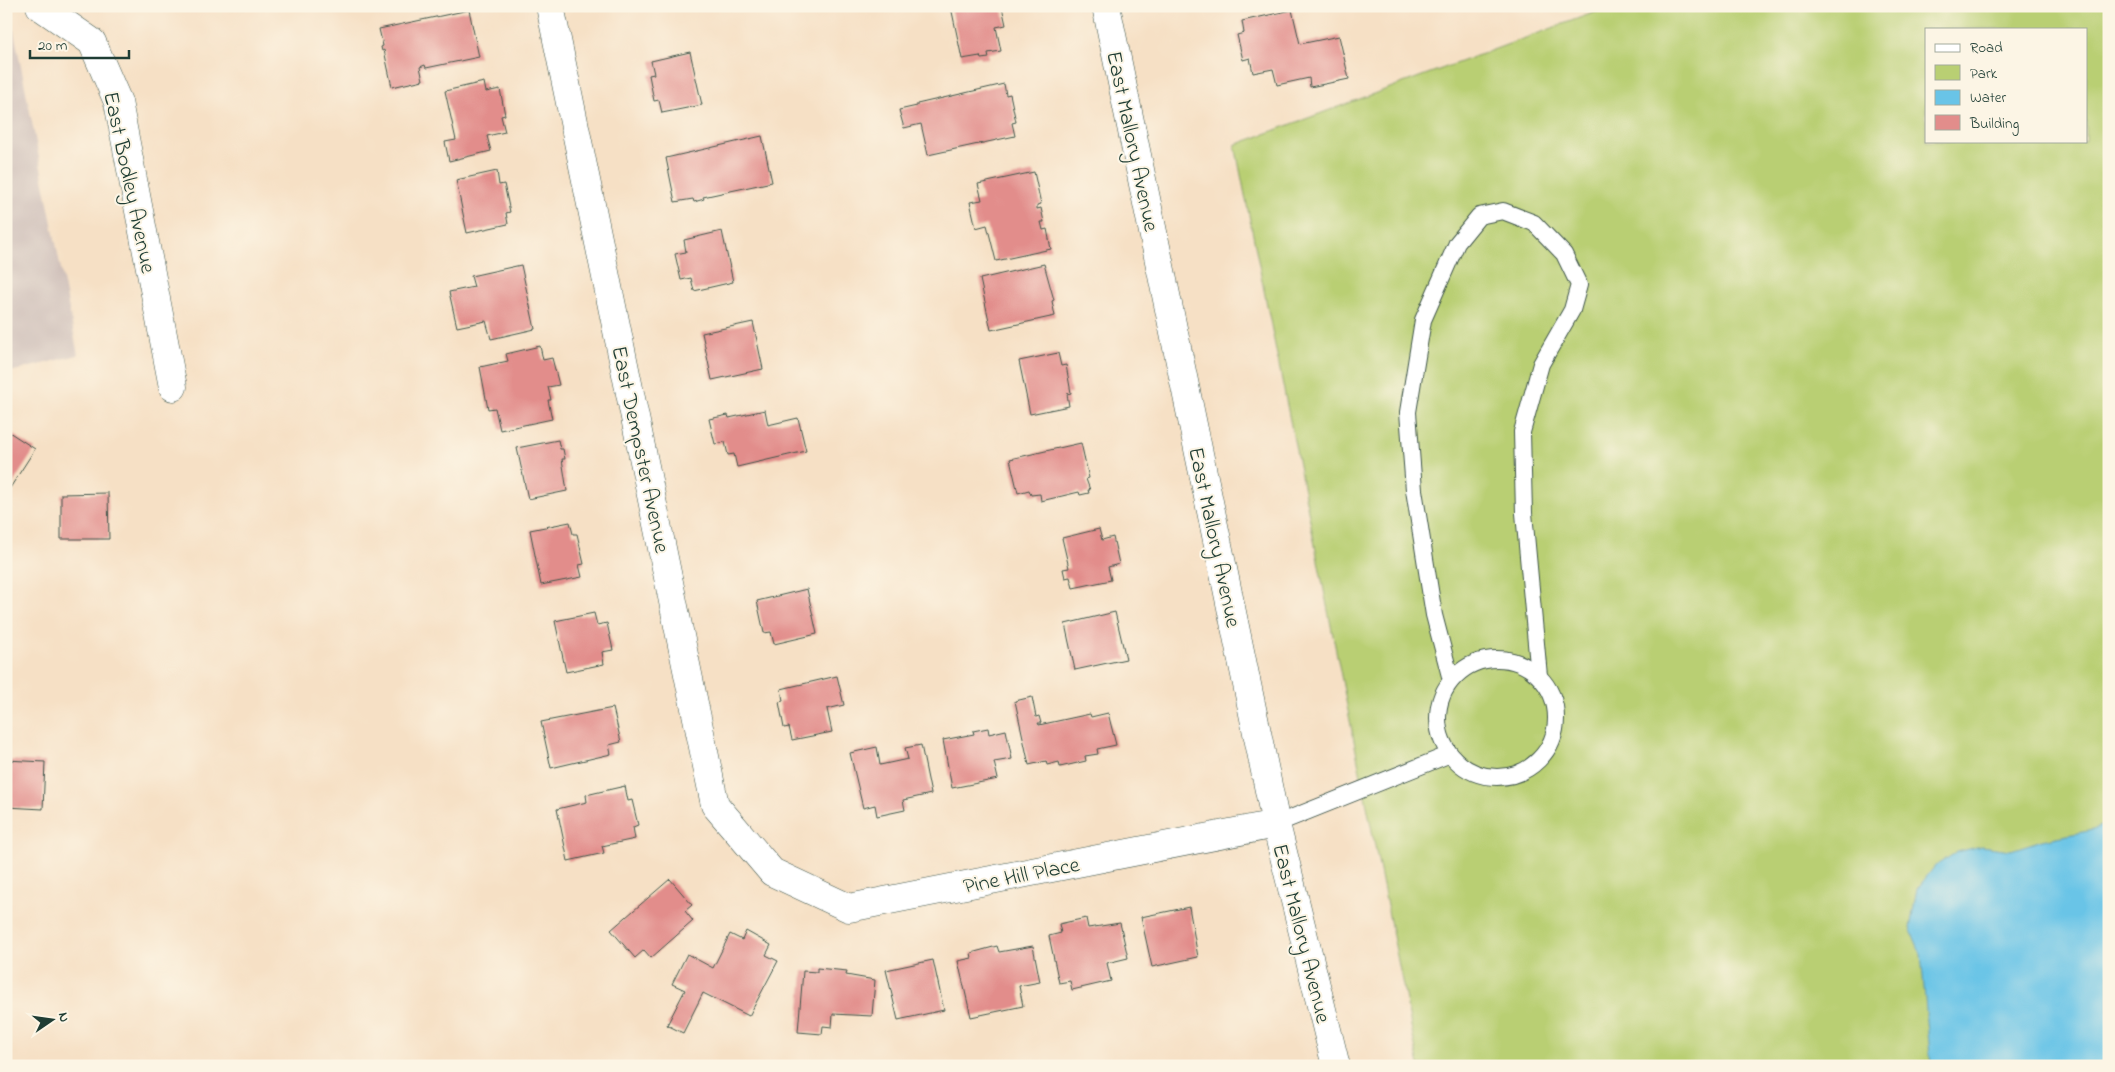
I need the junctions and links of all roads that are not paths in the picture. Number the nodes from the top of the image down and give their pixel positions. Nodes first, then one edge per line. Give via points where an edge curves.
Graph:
1 (40, 6) edge
2 (550, 6) edge
3 (1106, 6) edge
4 (173, 387) dead end
5 (1539, 676) junction
6 (1451, 680) junction
7 (1448, 754) junction
8 (1276, 824) junction
9 (772, 872) joint
10 (1336, 1066) edge

1 - 4 street, East Bodley Avenue via 92,42 118,102
2 - 9 street, East Dempster Avenue via 715,805
3 - 8 street, East Mallory Avenue
5 - 6 lane via 1523,664 1504,659 1485,660 1466,668
5 - 6 lane via 1524,513 1522,432 1541,364 1572,310 1579,285 1564,254 1534,223 1504,211 1480,216 1457,243 1423,320 1408,412 1414,490 1434,614
5 - 7 lane via 1550,692 1556,710 1556,730 1549,748 1537,763 1520,774 1501,778 1482,776 1464,768
6 - 7 lane via 1442,697 1438,717
7 - 8 lane
8 - 9 street, Pine Hill Place via 848,908
8 - 10 street, East Mallory Avenue

